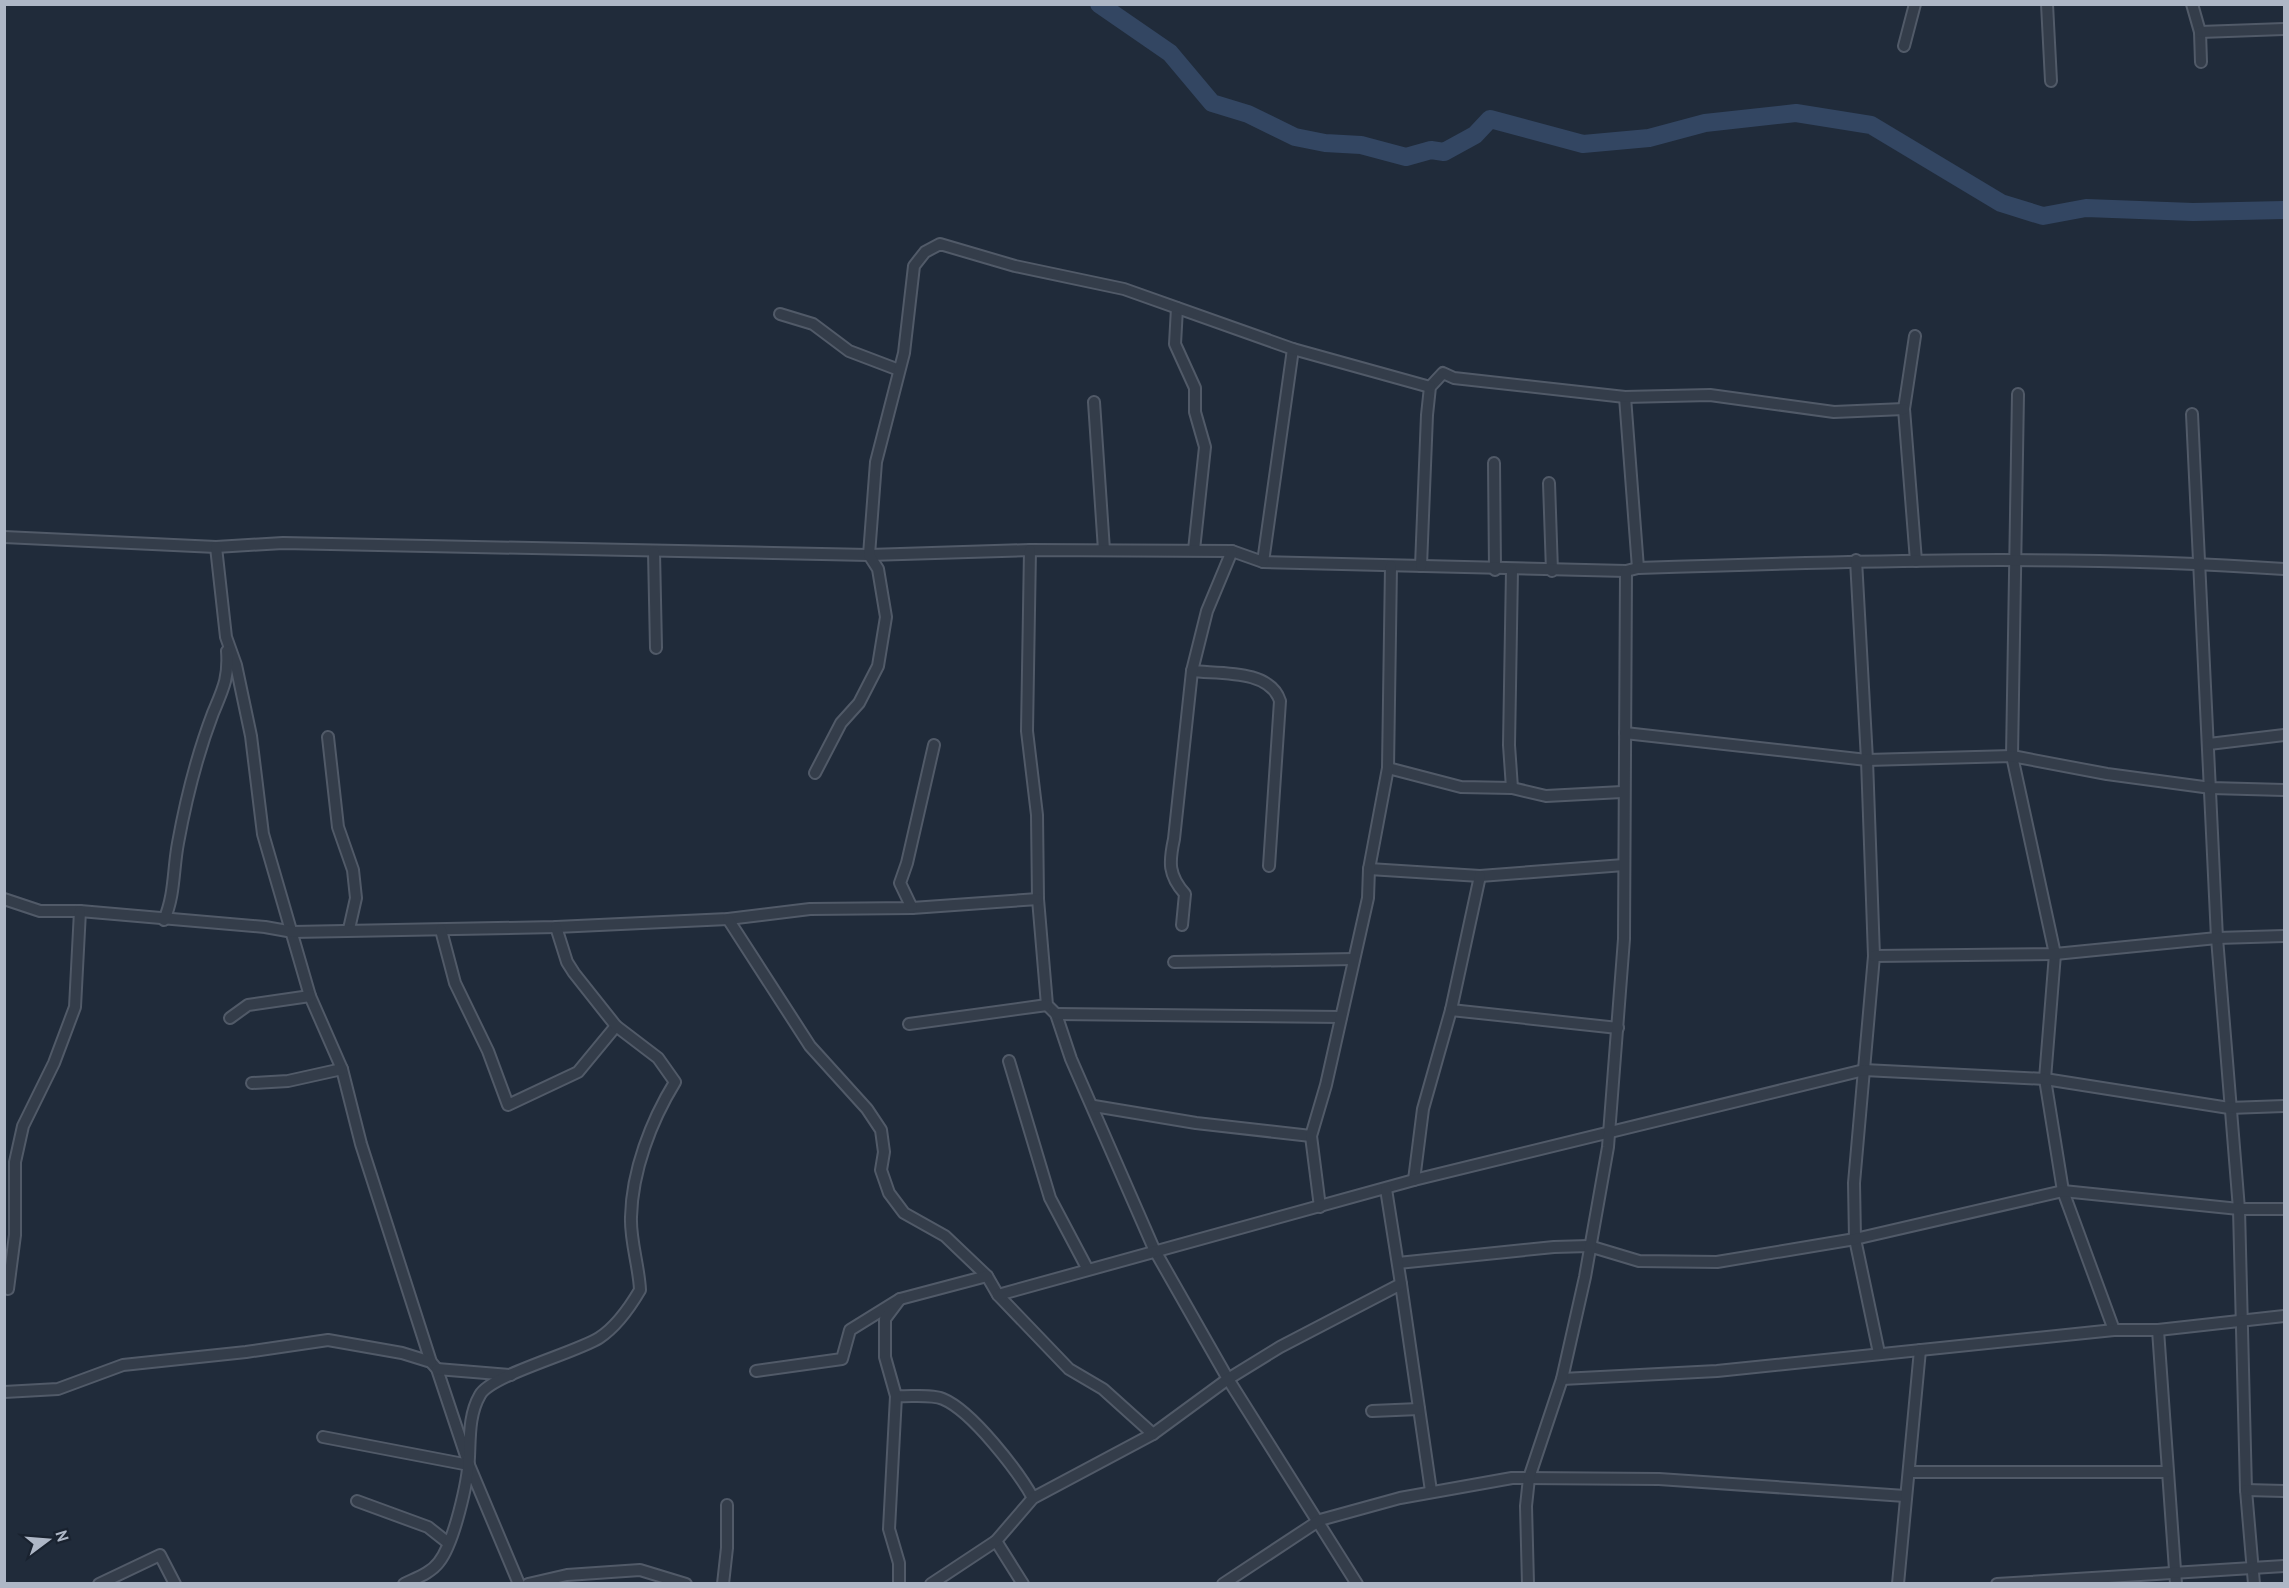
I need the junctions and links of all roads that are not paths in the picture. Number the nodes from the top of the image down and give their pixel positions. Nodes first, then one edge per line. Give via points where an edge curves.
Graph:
1 (1915, 4) edge
2 (2047, 4) edge
3 (2192, 4) edge
4 (2284, 28) edge
5 (2200, 32) junction
6 (1904, 46) dead end
7 (2201, 62) dead end
8 (2051, 81) dead end
9 (1177, 308) junction
10 (780, 314) dead end
11 (1916, 336) dead end
12 (1293, 349) junction
13 (899, 370) junction
14 (1430, 387) junction
15 (2018, 394) dead end
16 (1625, 397) junction
17 (1094, 402) dead end
18 (1904, 409) junction
19 (2192, 414) dead end
20 (1494, 463) dead end
21 (1549, 483) dead end
22 (4, 537) edge
23 (216, 548) junction
24 (1030, 550) junction
25 (1104, 550) junction
26 (1194, 550) junction
27 (1232, 551) junction
28 (654, 552) junction
29 (869, 555) junction
30 (2016, 559) junction
31 (1856, 560) junction
32 (1916, 561) junction
33 (1263, 562) junction
34 (2198, 563) junction
35 (1391, 566) junction
36 (1421, 566) junction
37 (1638, 568) junction
38 (2284, 569) edge
39 (1495, 570) junction
40 (1512, 570) junction
41 (1552, 571) junction
42 (1626, 572) junction
43 (226, 637) junction
44 (656, 648) dead end
45 (1192, 671) junction
46 (1625, 733) junction
47 (2284, 735) edge
48 (328, 737) dead end
49 (2209, 744) junction
50 (934, 745) dead end
51 (2012, 756) junction
52 (1867, 760) junction
53 (1388, 768) junction
54 (814, 773) dead end
55 (1512, 788) junction
56 (2211, 788) junction
57 (2284, 790) edge
58 (1623, 792) junction
59 (1624, 865) junction
60 (1269, 866) dead end
61 (1369, 869) junction
62 (1480, 876) junction
63 (4, 899) edge
64 (1038, 899) junction
65 (912, 908) junction
66 (80, 911) junction
67 (728, 919) junction
68 (164, 920) junction
69 (1182, 925) dead end
70 (556, 927) junction
71 (349, 929) junction
72 (441, 930) junction
73 (293, 932) junction
74 (2284, 936) edge
75 (2217, 938) junction
76 (2055, 954) junction
77 (1874, 956) junction
78 (1354, 959) junction
79 (1174, 962) dead end
80 (310, 996) junction
81 (1047, 1005) junction
82 (1451, 1010) junction
83 (1056, 1014) junction
84 (1341, 1017) junction
85 (230, 1018) dead end
86 (909, 1024) dead end
87 (616, 1026) junction
88 (1618, 1028) junction
89 (1009, 1061) dead end
90 (342, 1069) junction
91 (1864, 1070) junction
92 (2045, 1079) junction
93 (252, 1083) dead end
94 (1094, 1106) junction
95 (2284, 1106) edge
96 (2229, 1107) junction
97 (1609, 1131) junction
98 (1311, 1136) junction
99 (1414, 1180) junction
100 (1386, 1190) junction
101 (2063, 1191) junction
102 (1320, 1207) junction
103 (2239, 1209) junction
104 (2284, 1209) edge
105 (1855, 1239) junction
106 (1589, 1246) junction
107 (1154, 1249) junction
108 (1398, 1263) junction
109 (1087, 1268) junction
110 (987, 1276) junction
111 (1401, 1284) junction
112 (8, 1289) dead end
113 (998, 1294) junction
114 (900, 1299) junction
115 (2284, 1316) edge
116 (2243, 1319) junction
117 (2114, 1330) junction
118 (2158, 1330) junction
119 (1920, 1350) junction
120 (1879, 1353) junction
121 (434, 1366) junction
122 (756, 1371) dead end
123 (511, 1375) junction
124 (1228, 1379) junction
125 (1562, 1379) junction
126 (4, 1392) edge
127 (897, 1396) junction
128 (1419, 1409) junction
129 (1372, 1411) dead end
130 (1153, 1434) junction
131 (323, 1437) dead end
132 (469, 1465) junction
133 (1910, 1472) junction
134 (2167, 1472) junction
135 (1529, 1478) junction
136 (2246, 1490) junction
137 (1431, 1491) junction
138 (2284, 1491) edge
139 (1905, 1496) junction
140 (1034, 1498) junction
141 (357, 1501) dead end
142 (727, 1505) dead end
143 (1320, 1520) junction
144 (996, 1541) junction
145 (447, 1542) junction
146 (2284, 1566) edge
147 (2254, 1569) junction
148 (2177, 1571) junction
149 (426, 1579) edge
150 (99, 1584) edge
151 (175, 1584) edge
152 (404, 1584) edge
153 (519, 1584) edge
154 (528, 1584) edge
155 (686, 1584) edge
156 (723, 1584) edge
157 (899, 1584) edge
158 (931, 1584) edge
159 (1023, 1584) edge
160 (1223, 1584) edge
161 (1357, 1584) edge
162 (1528, 1584) edge
163 (1898, 1584) edge
164 (1997, 1584) edge
165 (2176, 1584) edge
166 (2254, 1584) edge

1 - 6 street
2 - 8 street
3 - 5 street
4 - 5 street
5 - 7 street
9 - 12 street
9 - 13 street via 1124,289 1015,266 940,244 925,252 914,266
9 - 26 street via 1175,344 1194,388 1195,412 1205,447
10 - 13 street via 813,324 849,351
11 - 18 street
12 - 14 street
12 - 33 street
13 - 29 street via 876,462
14 - 16 street via 1443,373 1454,378
14 - 36 street
15 - 30 street
16 - 18 street via 1710,395 1834,412
16 - 37 street
17 - 25 street
18 - 32 street
19 - 34 street
20 - 39 street
21 - 41 street
22 - 23 street
23 - 28 street via 282,543
23 - 43 street
24 - 25 street
24 - 29 street
24 - 64 street via 1027,731 1037,815
25 - 26 street
26 - 27 street
27 - 33 street
27 - 45 street via 1207,611
28 - 29 street
28 - 44 street
29 - 54 street via 878,569 886,617 878,666
30 - 32 street
30 - 34 street
30 - 51 street
31 - 32 street
31 - 37 street
31 - 52 street
33 - 35 street
34 - 38 street
34 - 49 street
35 - 36 street
35 - 53 street
36 - 39 street
37 - 42 street
39 - 40 street
40 - 41 street
40 - 55 street
41 - 42 street
42 - 46 street
43 - 68 street via 226,687 194,770 176,855 172,903
43 - 73 street via 251,736 263,834
45 - 60 street via 1247,676 1277,691 1280,700
45 - 69 street via 1169,864 1174,881 1185,894
46 - 52 street
46 - 58 street
47 - 49 street
48 - 71 street via 338,827 354,879 356,898
49 - 56 street
50 - 65 street via 900,884
51 - 52 street
51 - 56 street
51 - 76 street
52 - 77 street
53 - 55 street via 1461,787
53 - 61 street
55 - 58 street via 1546,796
56 - 57 street
56 - 75 street
58 - 59 street
59 - 62 street
59 - 88 street
61 - 62 street
61 - 78 street via 1368,898
62 - 82 street
63 - 66 street via 40,911
64 - 65 street
64 - 81 street
65 - 67 street via 810,909
66 - 68 street
66 - 112 street via 75,1007 54,1063 23,1126 15,1162 15,1234
67 - 70 street
67 - 110 street via 810,1046 881,1130 881,1170 889,1193 904,1213 945,1236
68 - 73 street
70 - 72 street
70 - 87 street via 570,967
71 - 72 street
71 - 73 street
72 - 87 street via 455,983 508,1105 578,1072
73 - 80 street
74 - 75 street
75 - 76 street
75 - 96 street
76 - 77 street
76 - 92 street
77 - 91 street
78 - 79 street
78 - 84 street
80 - 85 street via 248,1005
80 - 90 street
81 - 83 street
81 - 86 street
82 - 88 street
82 - 99 street via 1423,1109
83 - 84 street
83 - 94 street via 1071,1059
84 - 98 street
87 - 123 street via 658,1058 675,1082 659,1109 636,1184 631,1217 640,1290 600,1337
88 - 97 street
89 - 109 street via 1050,1198
90 - 93 street via 288,1081
90 - 121 street via 361,1144
91 - 92 street
91 - 97 street
91 - 105 street via 1854,1183
92 - 96 street
92 - 101 street
94 - 98 street
94 - 107 street
95 - 96 street
96 - 103 street
97 - 99 street
97 - 106 street
98 - 102 street
99 - 100 street
100 - 102 street
100 - 108 street
101 - 103 street
101 - 105 street
101 - 117 street
102 - 107 street
103 - 104 street
103 - 116 street
105 - 106 street via 1717,1262 1639,1261
105 - 120 street
106 - 108 street via 1554,1246
106 - 125 street
107 - 109 street
107 - 124 street
108 - 111 street
109 - 113 street
110 - 113 street
110 - 114 street
111 - 124 street via 1280,1347
111 - 128 street
113 - 130 street via 1069,1369 1103,1389
114 - 122 street via 850,1330 842,1359
114 - 127 street via 885,1319 885,1357
115 - 116 street
116 - 118 street
116 - 136 street
117 - 118 street
117 - 119 street
118 - 134 street
119 - 120 street
119 - 133 street
120 - 125 street via 1717,1371
121 - 123 street
121 - 126 street via 402,1353 328,1340 123,1365 58,1389
121 - 132 street
123 - 132 street via 481,1392 472,1413
124 - 130 street
124 - 143 street
125 - 135 street
127 - 140 street via 943,1399 957,1409 996,1446
127 - 157 street via 889,1529 899,1563
128 - 129 street
128 - 137 street
130 - 140 street
131 - 132 street
132 - 145 street via 466,1493
132 - 153 street
133 - 134 street
133 - 139 street
134 - 148 street
135 - 137 street
135 - 139 street via 1659,1479
135 - 162 street
136 - 138 street
136 - 147 street
137 - 143 street
139 - 163 street
140 - 144 street
141 - 145 street via 428,1527
142 - 156 street
143 - 160 street
143 - 161 street
144 - 158 street
144 - 159 street
145 - 149 street
146 - 147 street
147 - 148 street
147 - 166 street
148 - 164 street
148 - 165 street
149 - 152 street
150 - 151 street via 160,1555
154 - 155 street via 567,1575 640,1570

